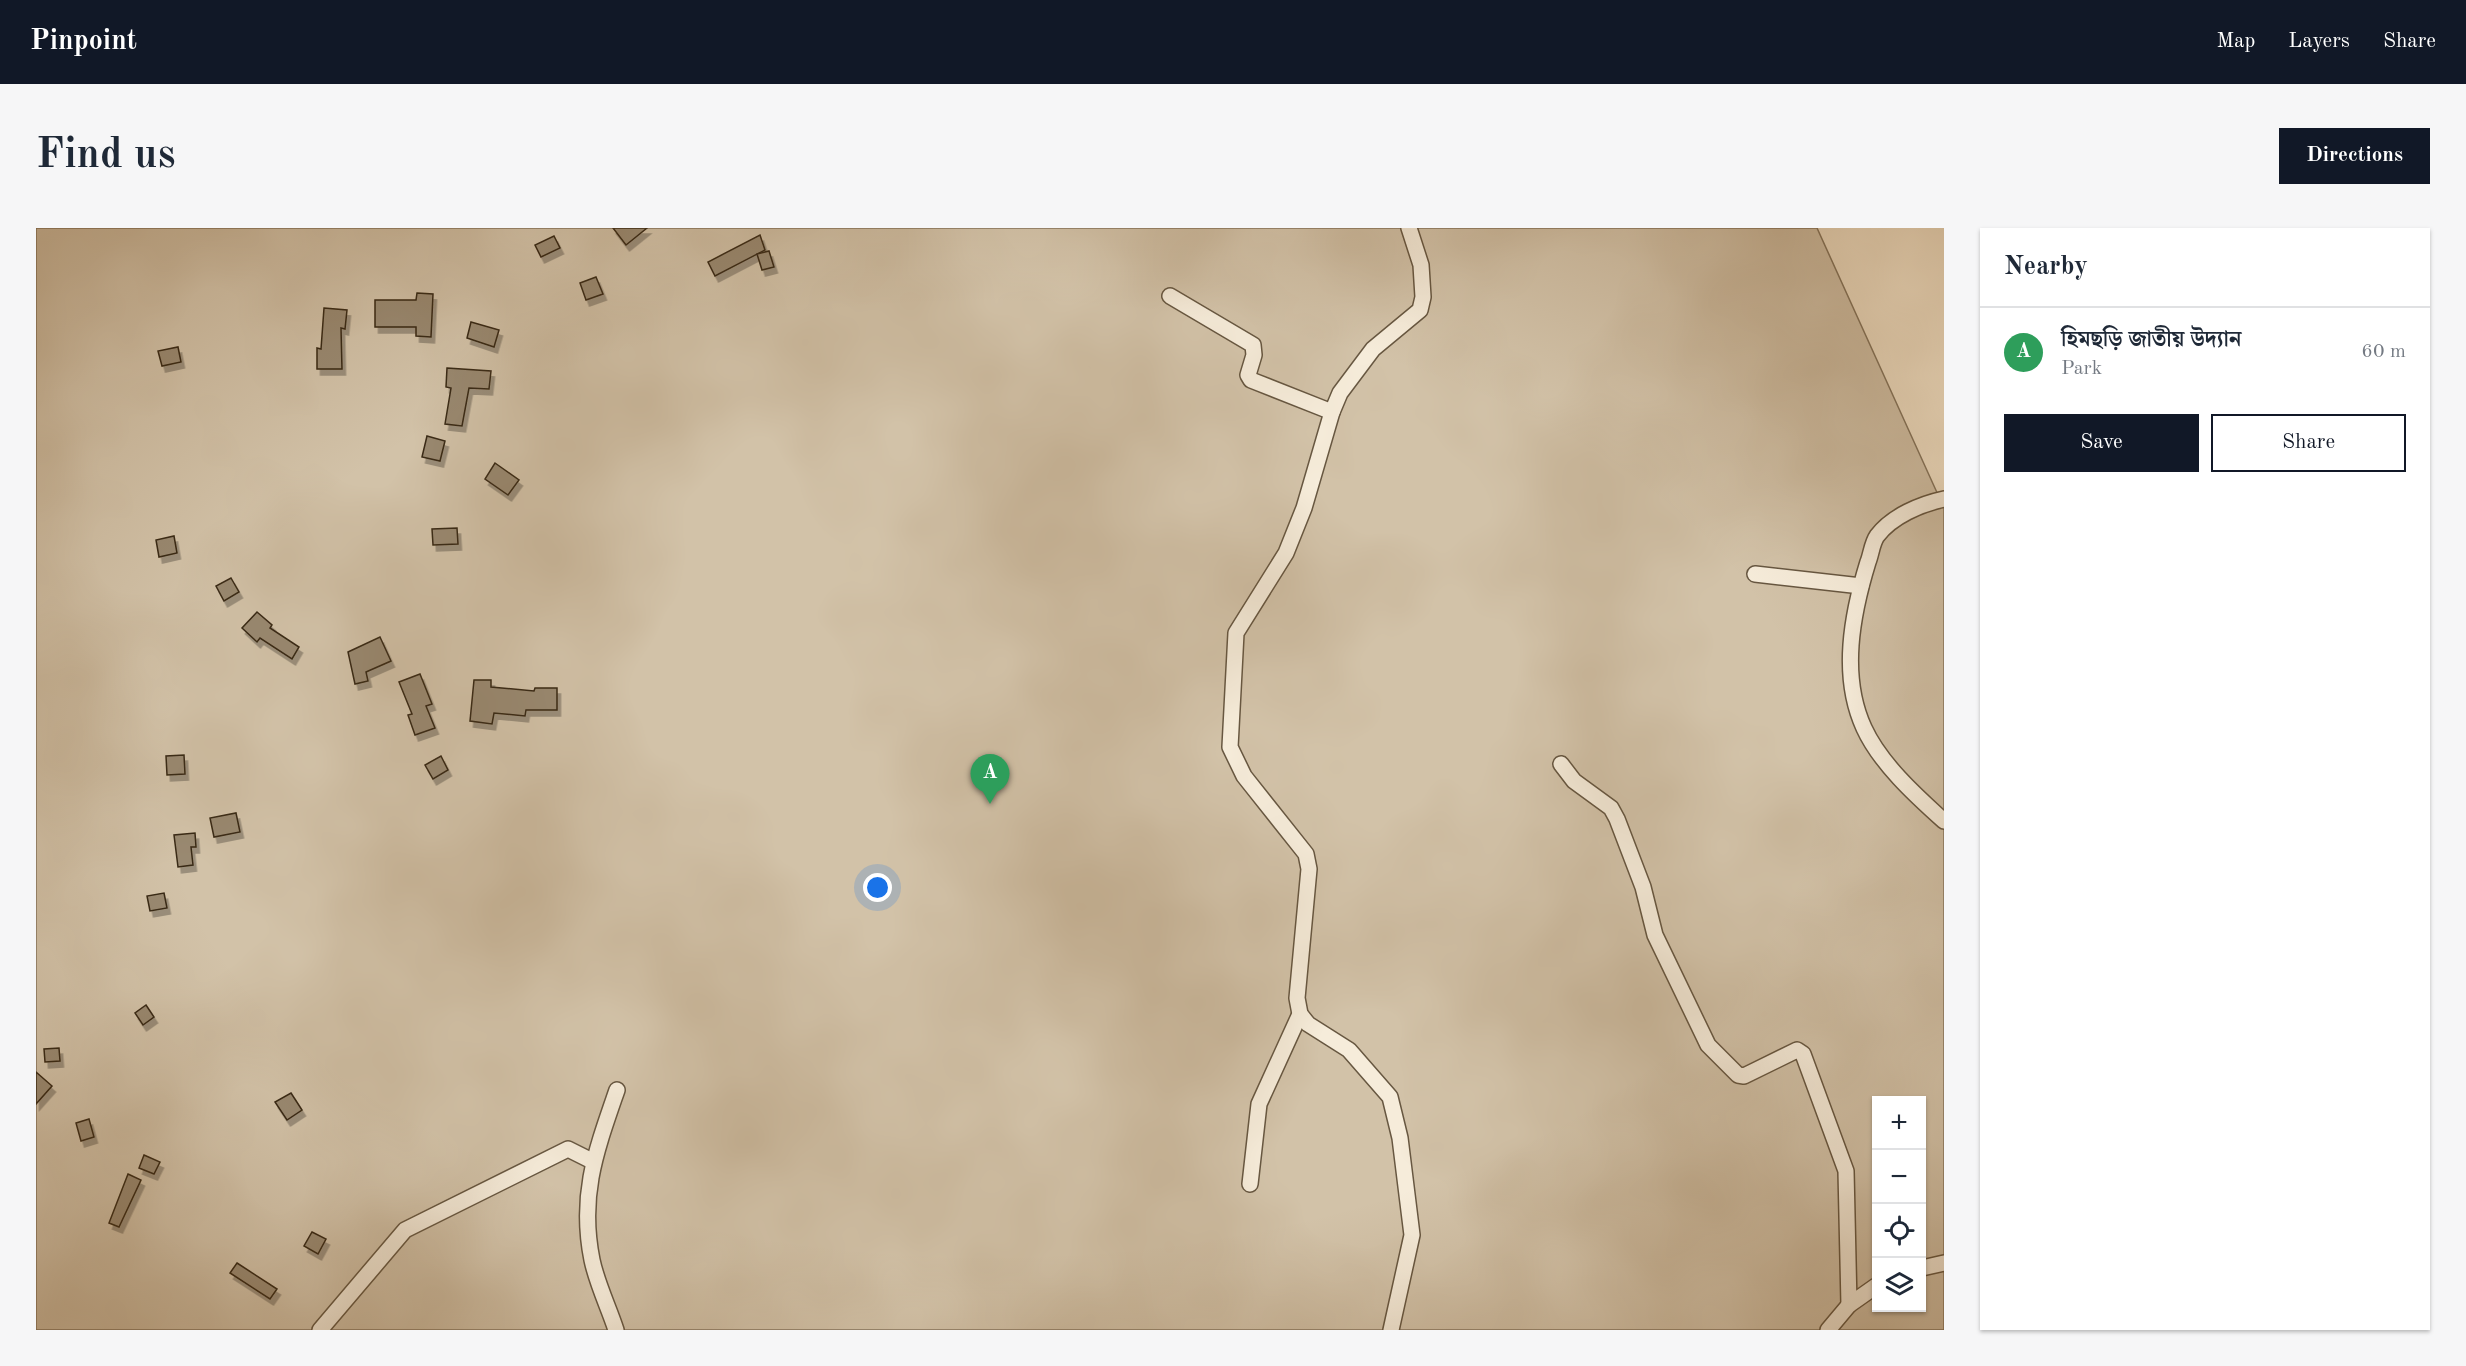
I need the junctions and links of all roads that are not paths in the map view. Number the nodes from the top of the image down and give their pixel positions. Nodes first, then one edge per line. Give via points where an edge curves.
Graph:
1 (1409, 228) edge
2 (1170, 296) dead end
3 (1332, 412) junction
4 (1944, 499) edge
5 (1755, 574) dead end
6 (1861, 586) junction
7 (1561, 764) dead end
8 (1944, 821) edge
9 (1300, 1014) junction
10 (617, 1090) dead end
11 (592, 1161) junction
12 (1250, 1184) dead end
13 (1944, 1263) edge
14 (1926, 1267) edge
15 (1872, 1289) edge
16 (1849, 1305) junction
17 (320, 1330) edge
18 (616, 1330) edge
19 (1390, 1330) edge
20 (1828, 1330) edge

1 - 3 street via 1421,265 1424,297 1420,310 1373,349 1340,393
2 - 3 street via 1253,345 1248,375 1251,380
3 - 9 street via 1304,508 1286,553 1240,624 1233,653 1230,747 1244,776 1306,854 1309,869 1297,998
4 - 6 street via 1904,514 1876,537
5 - 6 street
6 - 8 street via 1850,655 1852,695 1864,729 1905,787
7 - 16 street via 1574,781 1611,808 1617,819 1643,887 1655,935 1708,1045 1738,1075 1744,1076 1797,1050 1803,1054 1846,1171
9 - 12 street via 1259,1104
9 - 19 street via 1308,1024 1349,1050 1390,1097 1400,1138 1412,1235
10 - 11 street
11 - 17 street via 568,1149 405,1230
11 - 18 street via 586,1201 592,1261
13 - 14 street
15 - 16 street
16 - 20 street

